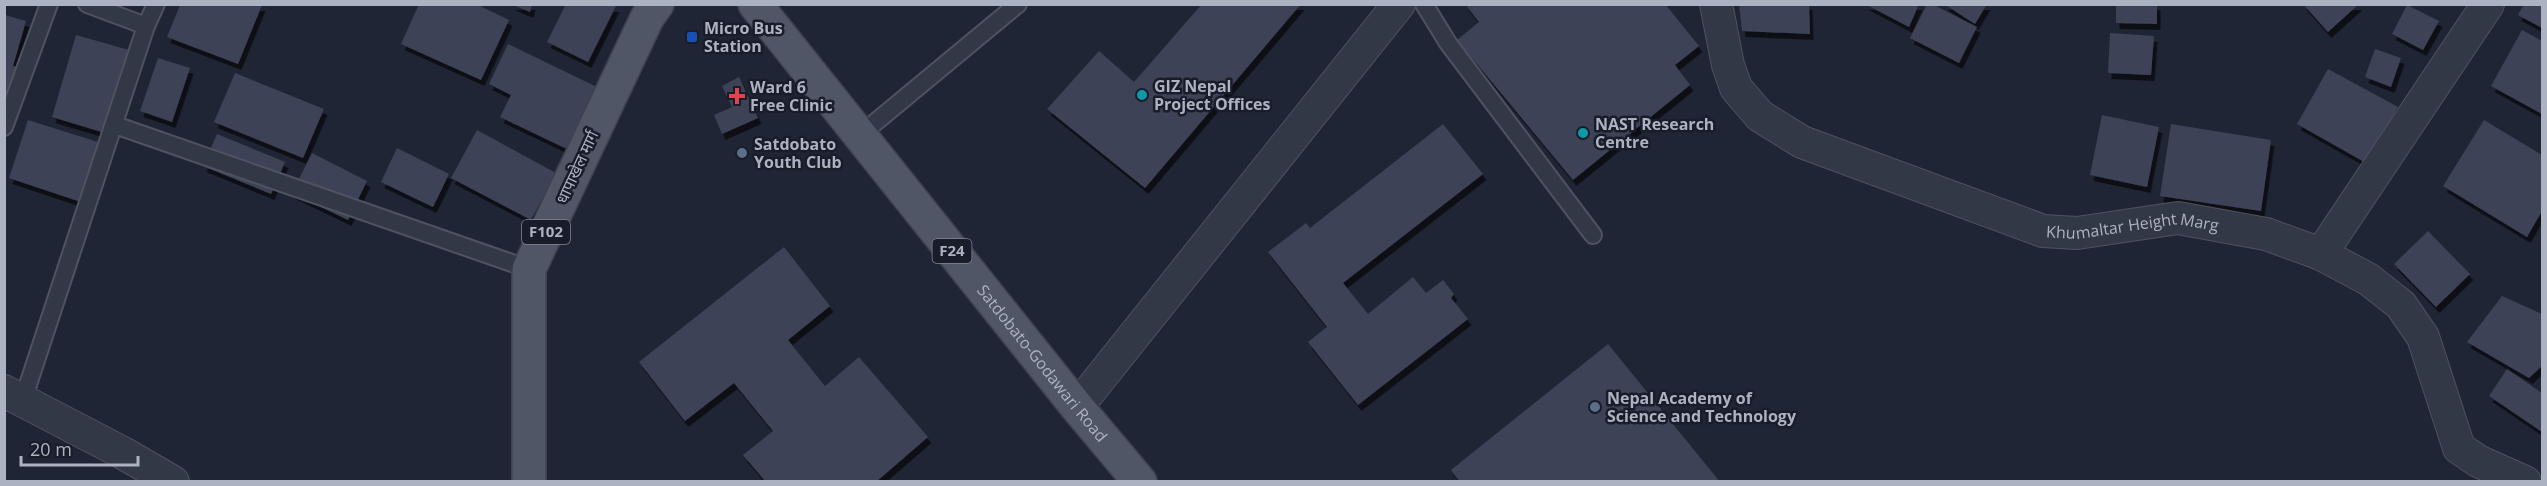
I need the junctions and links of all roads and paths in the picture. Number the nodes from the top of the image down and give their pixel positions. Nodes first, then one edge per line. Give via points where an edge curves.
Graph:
1 (49, 4) edge
2 (87, 4) edge
3 (156, 4) edge
4 (657, 4) edge
5 (1018, 4) edge
6 (1399, 4) edge
7 (1424, 4) edge
8 (1716, 4) edge
9 (2488, 4) edge
10 (766, 9) edge
11 (146, 26) junction
12 (115, 125) junction
13 (4, 127) edge
14 (860, 135) junction
15 (1593, 236) dead end
16 (2321, 254) junction
17 (529, 269) junction
18 (14, 395) edge
19 (1077, 407) junction
20 (173, 482) edge
21 (529, 482) edge
22 (1140, 482) edge
23 (2525, 482) edge

1 - 13 lane
2 - 11 lane
3 - 11 lane
4 - 17 main road, धापाखेल मार्ग / F102
5 - 14 lane
6 - 19 street
7 - 15 lane via 1448,43
8 - 16 street, Khumaltar Height Marg via 1736,88 1760,116 1802,142 2043,231 2077,234 2178,218 2266,234
9 - 16 street
10 - 14 main road, Satdobato-Godawari Road / F24
11 - 12 lane
12 - 17 lane
12 - 18 lane
14 - 19 main road, Satdobato-Godawari Road / F24
16 - 23 street, Khumaltar Height Marg via 2368,279 2401,305 2423,337 2459,448 2478,462
17 - 21 main road, धापाखेल मार्ग / F102
18 - 20 street
19 - 22 main road, Satdobato-Godawari Road / F24

